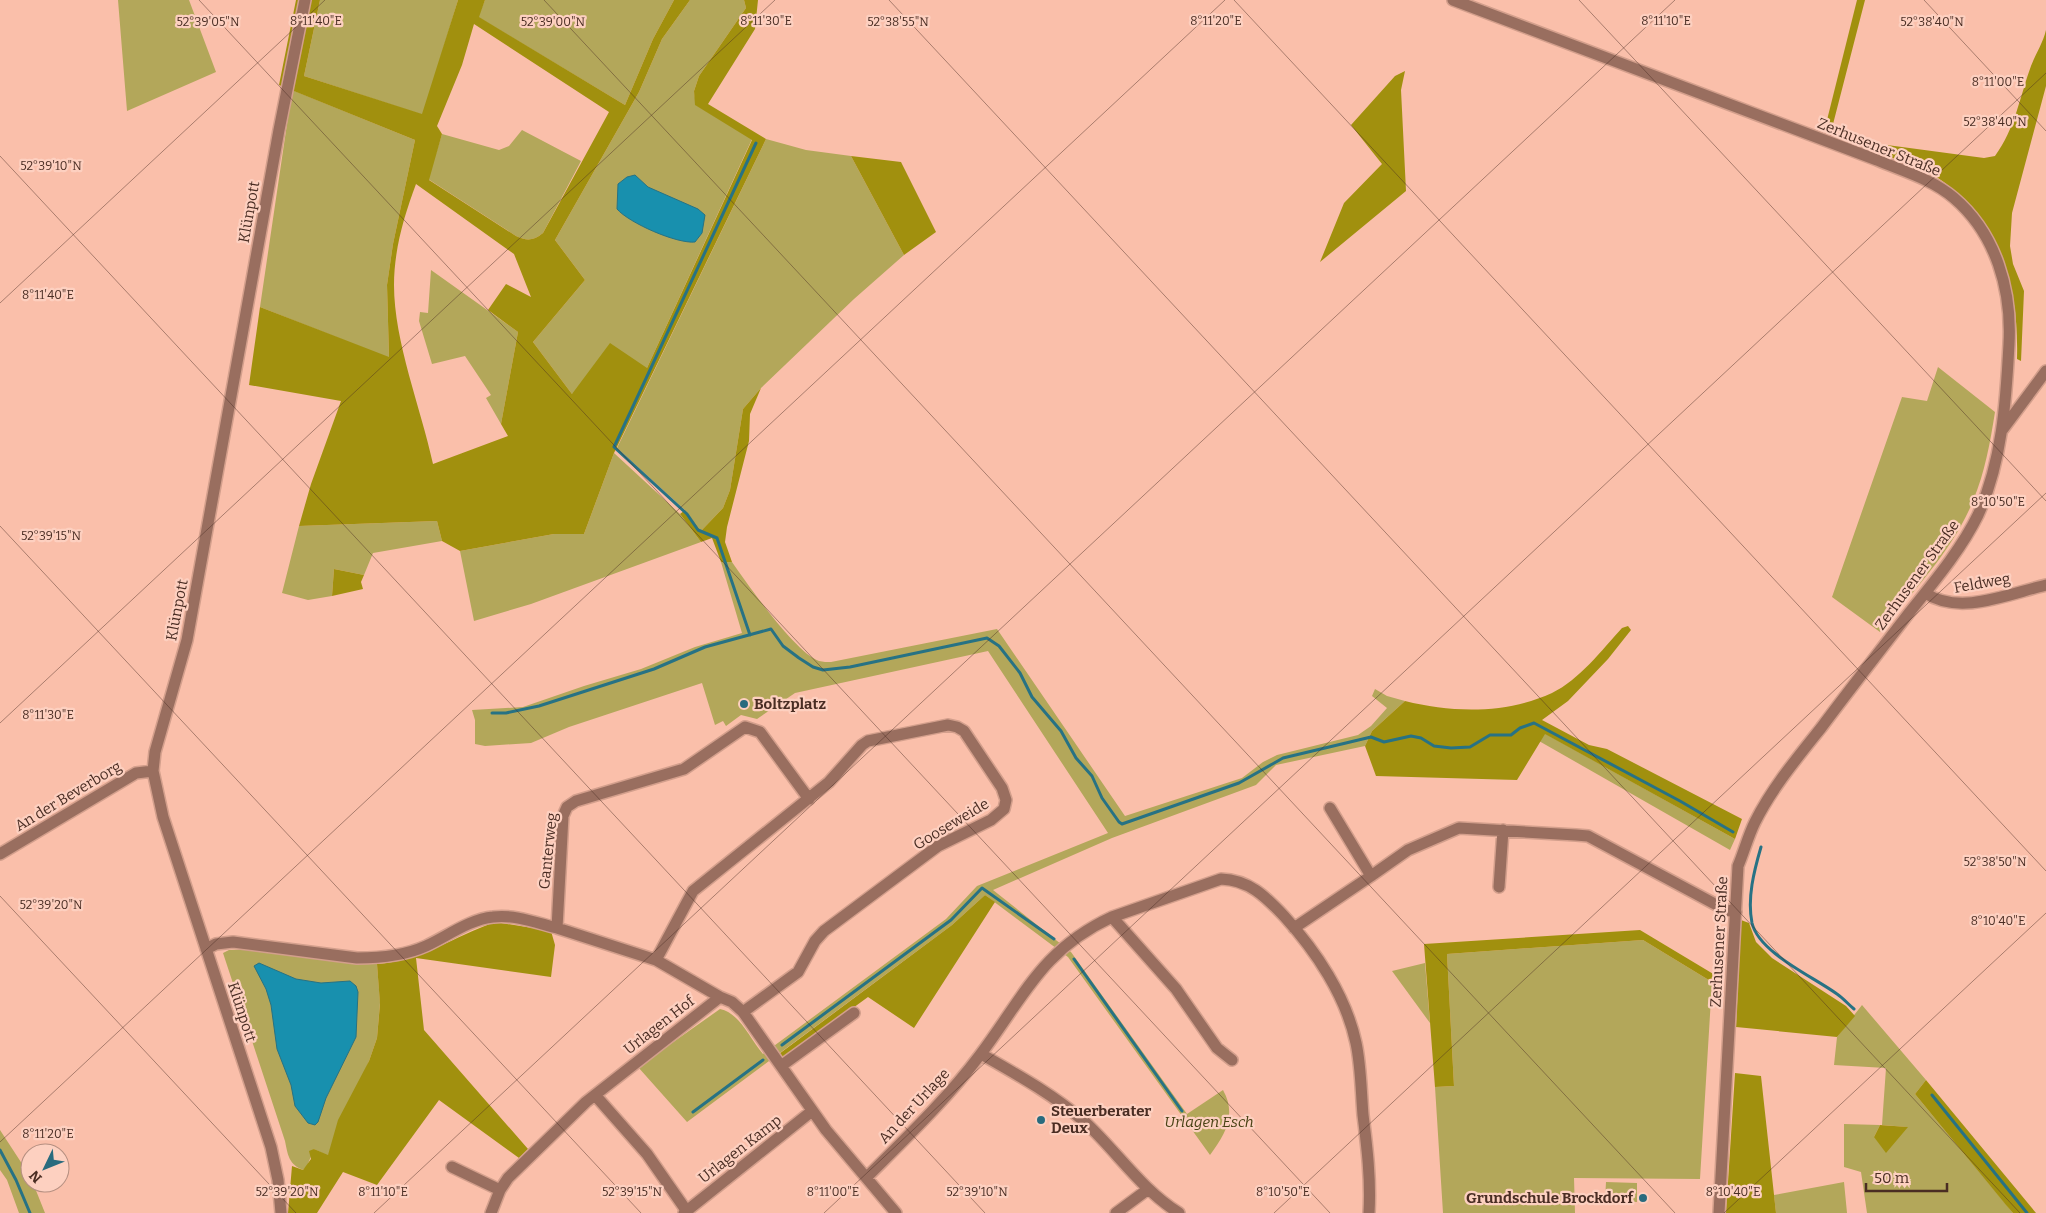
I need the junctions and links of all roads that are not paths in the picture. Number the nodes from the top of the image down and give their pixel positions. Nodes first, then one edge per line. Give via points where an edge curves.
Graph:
1 (305, 0) edge
2 (1453, 0) edge
3 (2046, 371) edge
4 (2003, 429) junction
5 (2046, 585) edge
6 (1925, 593) junction
7 (153, 771) junction
8 (809, 799) junction
9 (1330, 808) dead end
10 (1503, 830) junction
11 (0, 854) edge
12 (1370, 876) junction
13 (1499, 886) dead end
14 (1736, 912) junction
15 (1112, 917) junction
16 (557, 928) junction
17 (1294, 928) junction
18 (206, 949) junction
19 (656, 960) junction
20 (720, 997) junction
21 (743, 1012) junction
22 (854, 1013) dead end
23 (981, 1054) junction
24 (1232, 1060) dead end
25 (781, 1066) junction
26 (595, 1094) junction
27 (812, 1111) junction
28 (452, 1167) dead end
29 (867, 1178) junction
30 (500, 1190) junction
31 (1147, 1190) junction
32 (686, 1212) edge
33 (281, 1213) edge
34 (491, 1213) edge
35 (896, 1213) edge
36 (1116, 1213) edge
37 (1179, 1213) edge
38 (1369, 1213) edge
39 (1719, 1213) edge

1 - 7 street, Klünpott via 191,623 160,731
2 - 4 street, Zerhusener Straße via 1877,160 1934,184 1953,197 1987,239 1998,260 2004,283 2010,330
3 - 4 street
4 - 6 street, Zerhusener Straße via 1994,470 1977,516
5 - 6 street, Feldweg via 1966,604 1944,603
6 - 14 street, Zerhusener Straße via 1779,783 1755,823 1738,866
7 - 11 street, An der Beverborg via 136,772
7 - 18 street, Klünpott via 163,818
8 - 16 street, Ganterweg via 760,732 745,727 684,769 576,801 567,807 563,816
8 - 19 street, Gooseweide via 693,891
8 - 21 street, Gooseweide via 868,741 948,725 964,731 1002,788 1006,800 1004,809 991,820 938,846 824,931 798,972
9 - 12 street
10 - 12 street via 1459,828 1408,850
10 - 13 street
10 - 14 street via 1588,836 1726,910
12 - 17 street
14 - 39 street, Zerhusener Straße
15 - 17 street via 1221,879 1234,880 1256,889
15 - 23 street, An der Urlage via 1096,924 1065,947 1037,973
15 - 24 street via 1176,989 1217,1048
16 - 18 street via 508,916 491,917 424,947 377,958 233,942
16 - 19 street
17 - 38 street via 1326,973 1349,1019 1357,1044 1369,1171
18 - 33 street, Klünpott via 271,1147
19 - 20 street
20 - 21 street
20 - 26 street, Urlagen Hof
21 - 25 street
22 - 25 street
23 - 29 street, An der Urlage via 943,1100
23 - 31 street via 1064,1104 1111,1148
25 - 27 street
26 - 30 street, Urlagen Hof via 508,1178
26 - 32 street, Urlagen Kamp via 647,1154
27 - 29 street
27 - 32 street, Urlagen Kamp
28 - 30 street
29 - 35 street
30 - 34 street, Urlagen Hof
31 - 36 street
31 - 37 street

